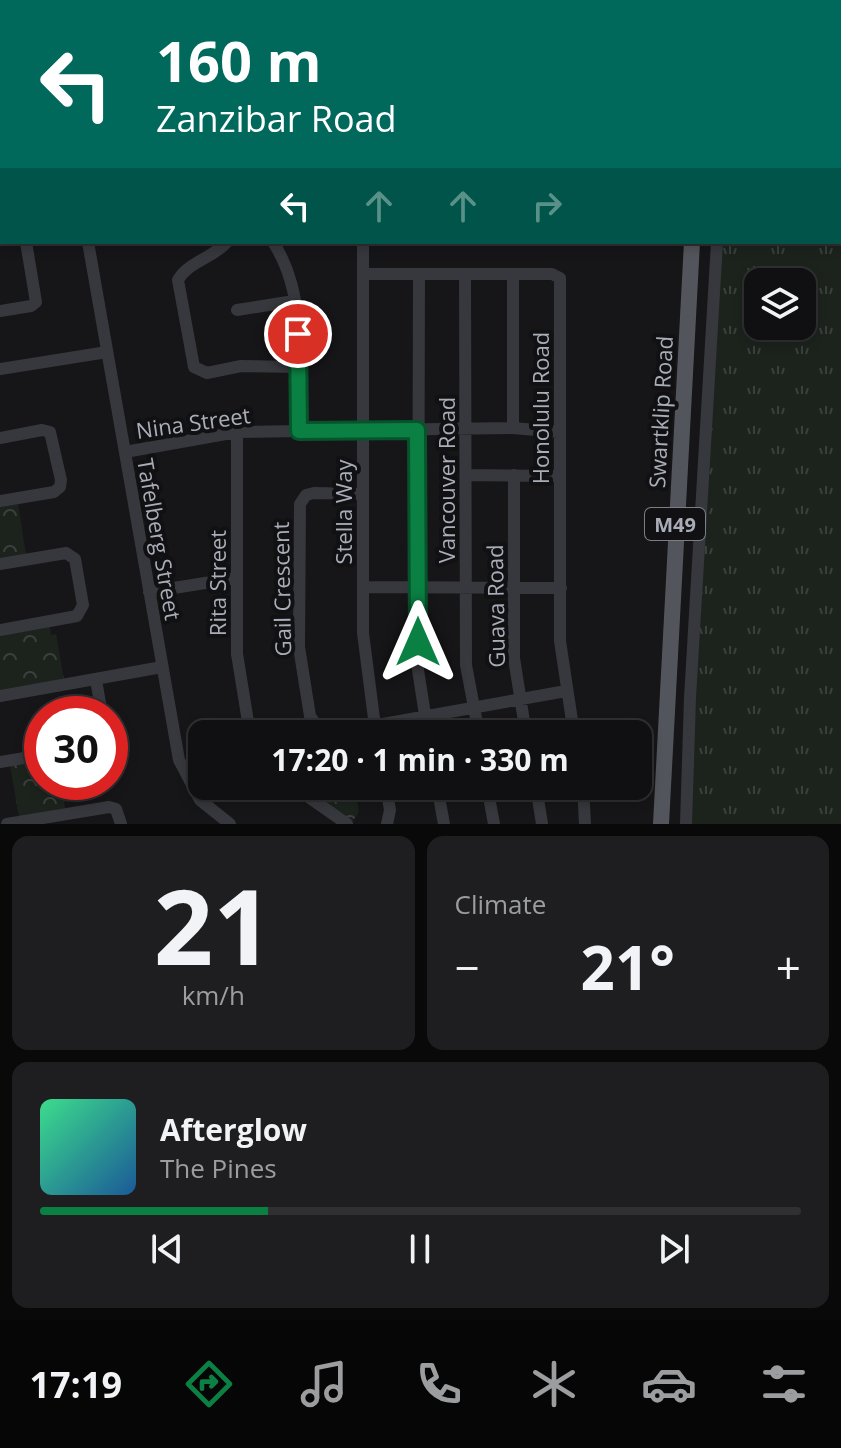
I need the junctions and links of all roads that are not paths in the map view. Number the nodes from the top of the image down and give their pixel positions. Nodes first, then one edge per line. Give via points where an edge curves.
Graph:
1 (26, 244) edge
2 (88, 244) edge
3 (225, 244) edge
4 (274, 244) edge
5 (363, 244) edge
6 (692, 244) edge
7 (717, 244) edge
8 (365, 274) junction
9 (465, 274) junction
10 (419, 275) junction
11 (513, 275) junction
12 (294, 301) junction
13 (237, 310) dead end
14 (0, 311) edge
15 (107, 352) junction
16 (299, 367) junction
17 (0, 369) edge
18 (513, 428) junction
19 (466, 429) junction
20 (417, 430) junction
21 (299, 431) junction
22 (363, 431) junction
23 (237, 432) junction
24 (559, 432) junction
25 (0, 438) edge
26 (125, 452) junction
27 (466, 475) junction
28 (514, 475) junction
29 (559, 476) junction
30 (362, 494) junction
31 (0, 501) edge
32 (0, 564) edge
33 (236, 578) junction
34 (418, 586) junction
35 (363, 587) junction
36 (466, 587) junction
37 (513, 587) junction
38 (561, 588) junction
39 (149, 592) junction
40 (0, 630) edge
41 (162, 667) junction
42 (96, 680) junction
43 (566, 691) junction
44 (0, 696) edge
45 (99, 696) edge
46 (520, 700) junction
47 (474, 708) junction
48 (425, 716) junction
49 (248, 720) edge
50 (312, 720) edge
51 (375, 720) edge
52 (410, 720) edge
53 (426, 720) edge
54 (476, 720) edge
55 (524, 720) edge
56 (571, 720) edge
57 (24, 758) edge
58 (0, 762) edge
59 (313, 800) edge
60 (388, 800) edge
61 (440, 800) edge
62 (490, 800) edge
63 (538, 800) edge
64 (584, 800) edge
65 (7, 824) edge
66 (121, 824) edge
67 (230, 824) edge
68 (347, 824) edge
69 (387, 824) edge
70 (444, 824) edge
71 (494, 824) edge
72 (542, 824) edge
73 (585, 824) edge
74 (661, 824) edge
75 (686, 824) edge

1 - 14 street via 36,302
2 - 15 street, Tafelberg Street
3 - 16 street via 215,255 183,270 178,280 194,367 207,373 241,366
4 - 12 street via 285,262
5 - 8 street, Stella Way
6 - 74 main road, Swartklip Road / M49
7 - 75 street
8 - 10 street, Honolulu Road
8 - 22 street, Stella Way
9 - 10 street, Honolulu Road
9 - 11 street, Honolulu Road
9 - 19 street, Vancouver Road
10 - 20 street
11 - 18 street
11 - 24 street, Honolulu Road via 552,274 561,279
12 - 13 street
12 - 16 street
15 - 17 street
15 - 26 street, Tafelberg Street
16 - 21 street
18 - 19 street, Nina Street
18 - 24 street, Nina Street
19 - 20 street, Nina Street
19 - 27 street, Vancouver Road
20 - 22 street, Nina Street
20 - 34 street
21 - 22 street, Nina Street
21 - 23 street, Nina Street
22 - 30 street, Stella Way
23 - 26 street, Nina Street
23 - 33 street, Rita Street
24 - 29 street, Honolulu Road
25 - 31 street via 47,430 61,480 54,492
26 - 39 street, Tafelberg Street
27 - 28 street
27 - 36 street, Vancouver Road
28 - 29 street
28 - 37 street, Guava Road
29 - 38 street, Honolulu Road
30 - 35 street, Stella Way
30 - 50 street, Gail Crescent via 314,493 300,504 299,647
32 - 40 street via 66,553 75,559 83,605 77,616
33 - 39 street
33 - 49 street, Rita Street via 237,654
34 - 35 street
34 - 36 street
34 - 48 street via 418,670
35 - 51 street, Stella Way via 363,643
36 - 37 street
36 - 47 street, Vancouver Road via 466,665
37 - 38 street
37 - 46 street, Guava Road
38 - 43 street, Honolulu Road
39 - 41 street, Tafelberg Street
41 - 42 street
41 - 67 street, Tafelberg Street via 183,771 200,800
42 - 44 street
42 - 45 street
43 - 46 street
43 - 56 street, Honolulu Road
46 - 47 street
46 - 55 street, Guava Road
47 - 48 street
47 - 54 street, Vancouver Road
48 - 52 street
48 - 53 street
57 - 58 street
59 - 68 street
60 - 69 street
61 - 70 street
62 - 71 street
63 - 72 street
64 - 73 street
65 - 66 street via 109,807 116,809

